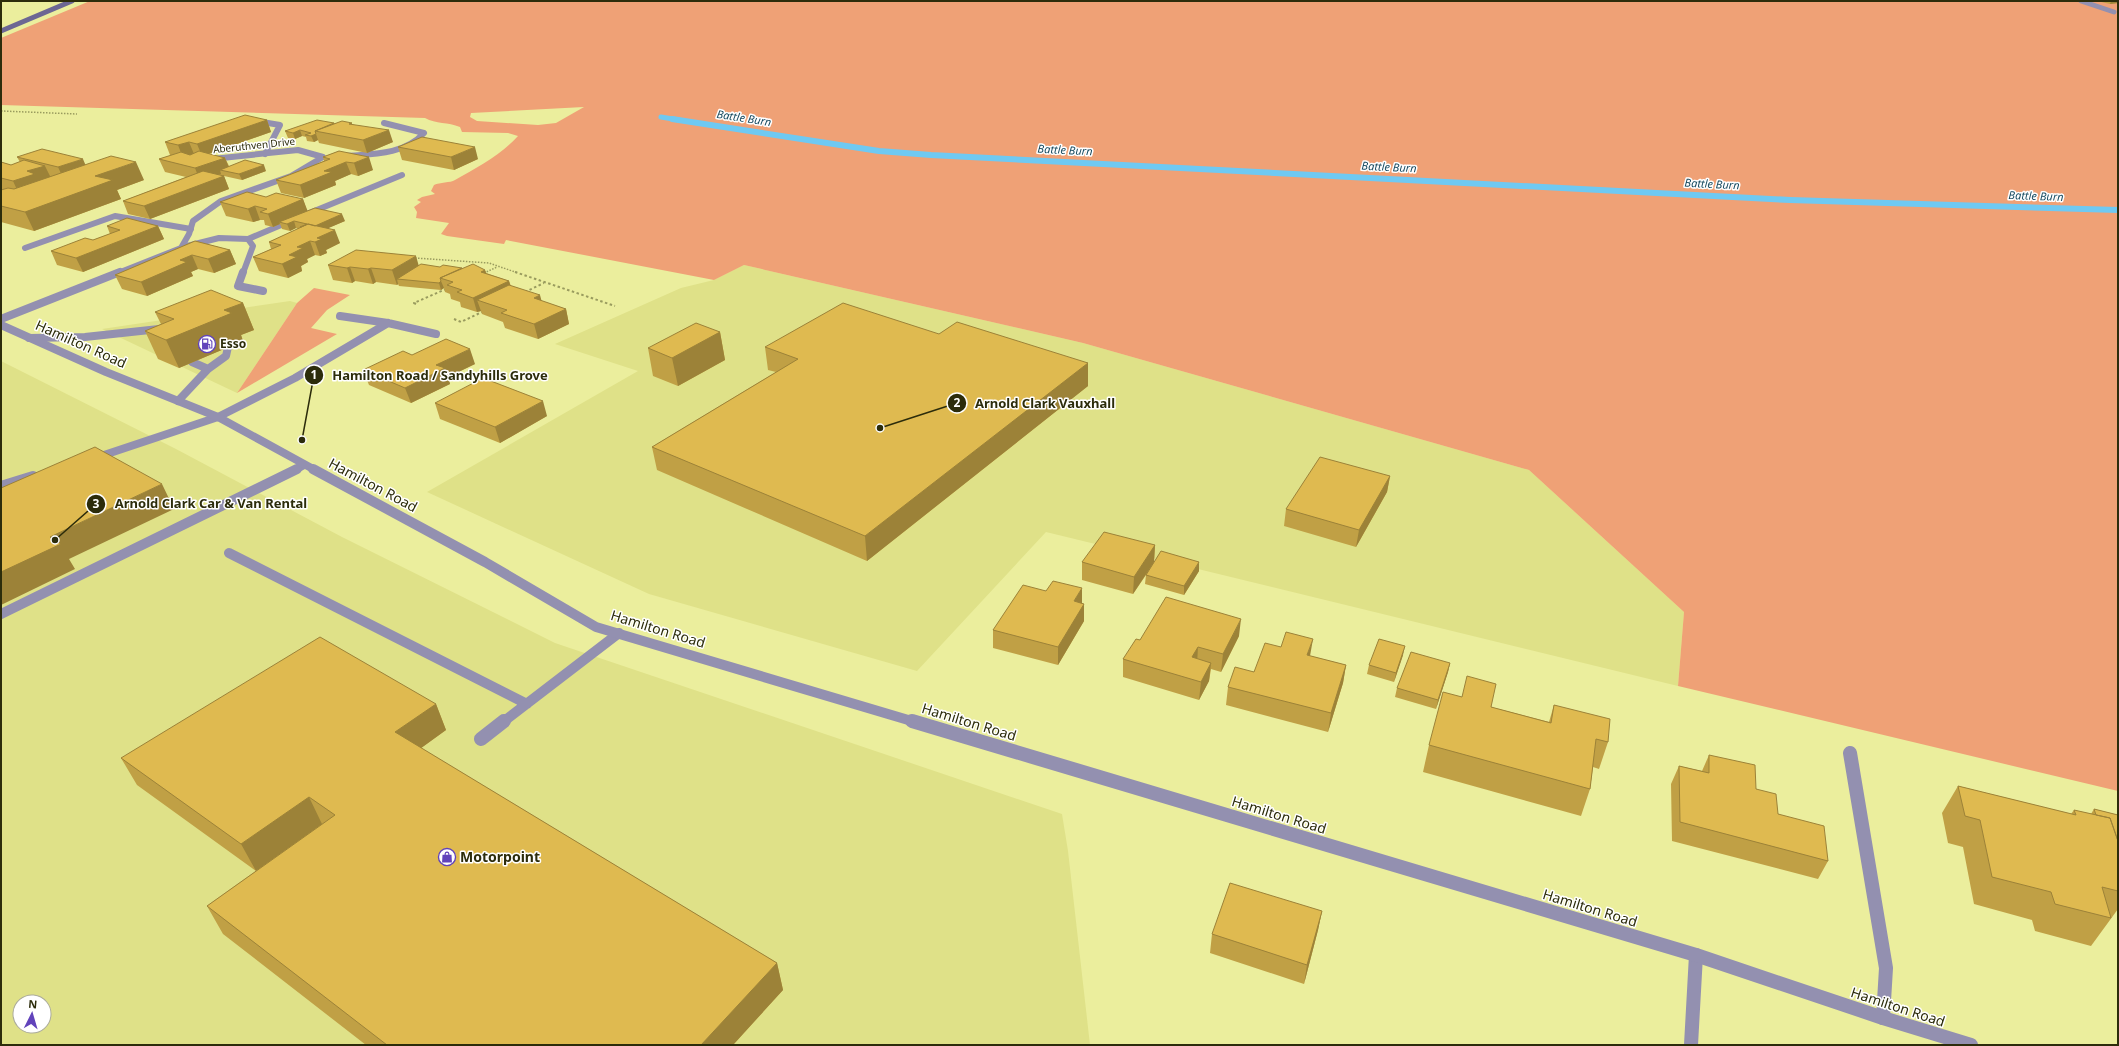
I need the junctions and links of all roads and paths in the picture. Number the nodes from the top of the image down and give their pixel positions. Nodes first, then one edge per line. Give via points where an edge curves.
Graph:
1 (72, 1) edge
2 (2081, 1) edge
3 (2114, 12) dead end
4 (1, 31) edge
5 (1, 111) edge
6 (78, 114) dead end
7 (262, 122) edge
8 (384, 123) dead end
9 (265, 154) junction
10 (339, 156) edge
11 (323, 157) junction
12 (331, 157) edge
13 (204, 160) edge
14 (402, 175) dead end
15 (191, 230) junction
16 (248, 239) junction
17 (25, 248) dead end
18 (181, 248) junction
19 (413, 257) edge
20 (498, 267) junction
21 (484, 273) edge
22 (544, 283) junction
23 (449, 288) edge
24 (263, 291) dead end
25 (524, 292) edge
26 (419, 306) dead end
27 (615, 306) dead end
28 (489, 309) edge
29 (340, 316) dead end
30 (447, 316) dead end
31 (1, 319) edge
32 (388, 322) junction
33 (1, 325) edge
34 (168, 328) edge
35 (138, 332) junction
36 (436, 334) dead end
37 (29, 338) junction
38 (152, 340) dead end
39 (228, 347) dead end
40 (192, 362) dead end
41 (208, 369) junction
42 (178, 401) junction
43 (218, 417) junction
44 (84, 461) edge
45 (304, 465) junction
46 (46, 472) edge
47 (1, 486) edge
48 (229, 553) dead end
49 (1, 614) edge
50 (619, 633) junction
51 (527, 704) junction
52 (481, 739) dead end
53 (1850, 753) dead end
54 (1696, 955) junction
55 (1883, 1018) junction
56 (1691, 1045) edge
57 (1971, 1045) edge

1 - 4 main road
2 - 3 street
5 - 6 path
7 - 9 street via 280,125
8 - 10 street via 424,133 419,141 386,153
9 - 11 street, Aberuthven Drive via 298,150
9 - 13 street, Aberuthven Drive
11 - 12 street, Aberuthven Drive
11 - 15 street via 291,176 221,201 193,221
14 - 16 street
15 - 17 street via 115,216
15 - 18 street
16 - 18 street via 219,238
16 - 24 street via 253,246 238,286
18 - 31 street
19 - 20 path via 489,263
20 - 21 path
20 - 22 path
22 - 25 path
22 - 27 path
23 - 26 path via 414,303
28 - 30 path via 461,322
29 - 32 street
32 - 36 street
32 - 43 street via 295,378
33 - 37 street, Hamilton Road
34 - 35 street
35 - 37 street via 85,337
35 - 38 street
37 - 42 street, Hamilton Road
39 - 41 street via 226,356
40 - 41 street
41 - 42 street
42 - 43 street, Hamilton Road
43 - 44 street
43 - 45 street, Hamilton Road
45 - 49 street
45 - 50 street, Hamilton Road via 485,562 596,627
46 - 47 street
48 - 51 street
50 - 51 street
50 - 54 street, Hamilton Road
51 - 52 street
53 - 55 street via 1886,968
54 - 55 street, Hamilton Road
54 - 56 street
55 - 57 street, Hamilton Road

